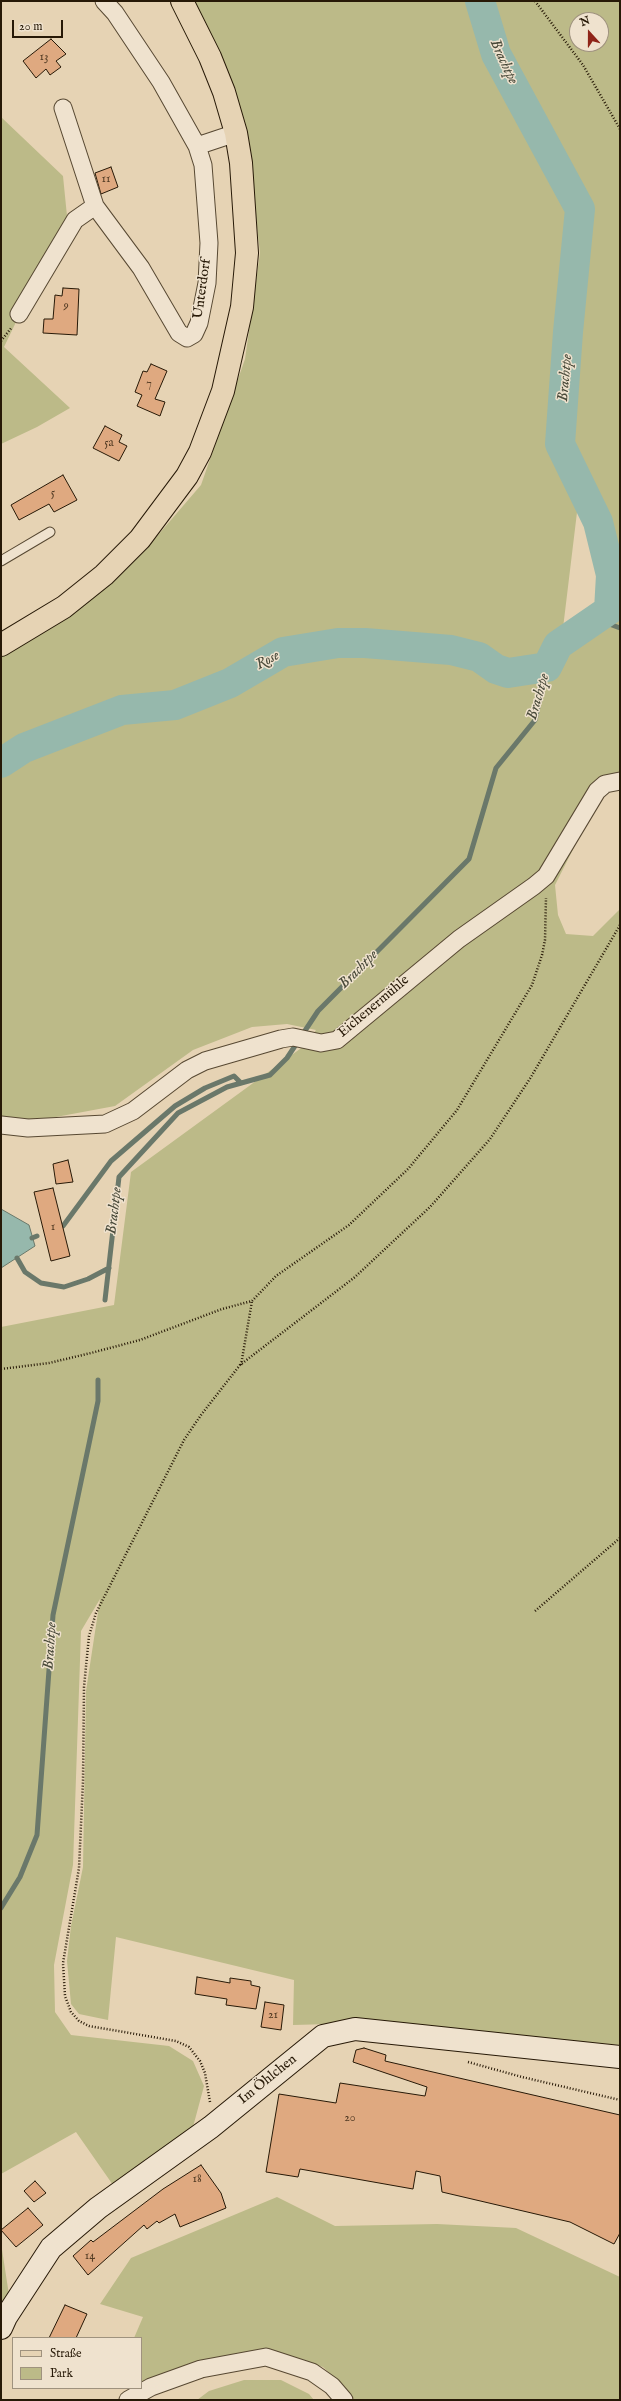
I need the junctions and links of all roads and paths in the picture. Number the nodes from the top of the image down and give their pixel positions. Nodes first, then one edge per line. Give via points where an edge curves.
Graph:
1 (104, 1) edge
2 (182, 1) edge
3 (535, 1) edge
4 (64, 108) dead end
5 (620, 130) edge
6 (236, 133) junction
7 (197, 146) junction
8 (95, 206) junction
9 (20, 314) dead end
10 (50, 532) dead end
11 (1, 561) edge
12 (1, 645) edge
13 (620, 781) edge
14 (546, 876) junction
15 (620, 925) edge
16 (1, 1125) edge
17 (252, 1300) junction
18 (240, 1365) junction
19 (1, 1369) edge
20 (620, 1538) edge
21 (535, 1611) dead end
22 (620, 2057) edge
23 (461, 2060) dead end
24 (620, 2100) edge
25 (211, 2127) junction
26 (1, 2328) edge
27 (128, 2400) edge
28 (344, 2400) edge

1 - 7 street, Unterdorf via 115,13 161,82
2 - 6 main road via 210,57
3 - 5 path via 583,65
4 - 8 street, Unterdorf
6 - 7 street
6 - 12 main road via 246,210 247,254 242,307 223,391 200,452 163,511 140,539 104,574 64,607
7 - 8 street, Unterdorf via 203,165 209,243 207,283 199,323 194,334 187,338 179,333 141,268
8 - 9 street via 74,220
10 - 11 lane
13 - 14 street via 605,784 597,792
14 - 16 street, Eichenermühle via 512,903 459,938 342,1036 330,1042 321,1043 293,1037 266,1042 205,1061 187,1070 133,1111 105,1124 28,1128
14 - 17 path via 545,940 532,985 457,1110 408,1169 349,1225 276,1276
15 - 18 path via 531,1077 490,1139 430,1207 355,1277
17 - 18 path
17 - 19 path via 140,1340 49,1363
18 - 25 path via 184,1440 109,1586 96,1613 89,1636 84,1687 79,1868 63,1962 65,1996 71,2012 79,2021 114,2031 176,2041 189,2047 200,2061 205,2073 209,2089
20 - 21 path
22 - 25 street, Im Öhlchen via 355,2029 323,2036
23 - 24 path
25 - 26 street, Im Öhlchen via 98,2208 50,2248
27 - 28 street via 151,2387 201,2370 266,2357 312,2372 332,2386

